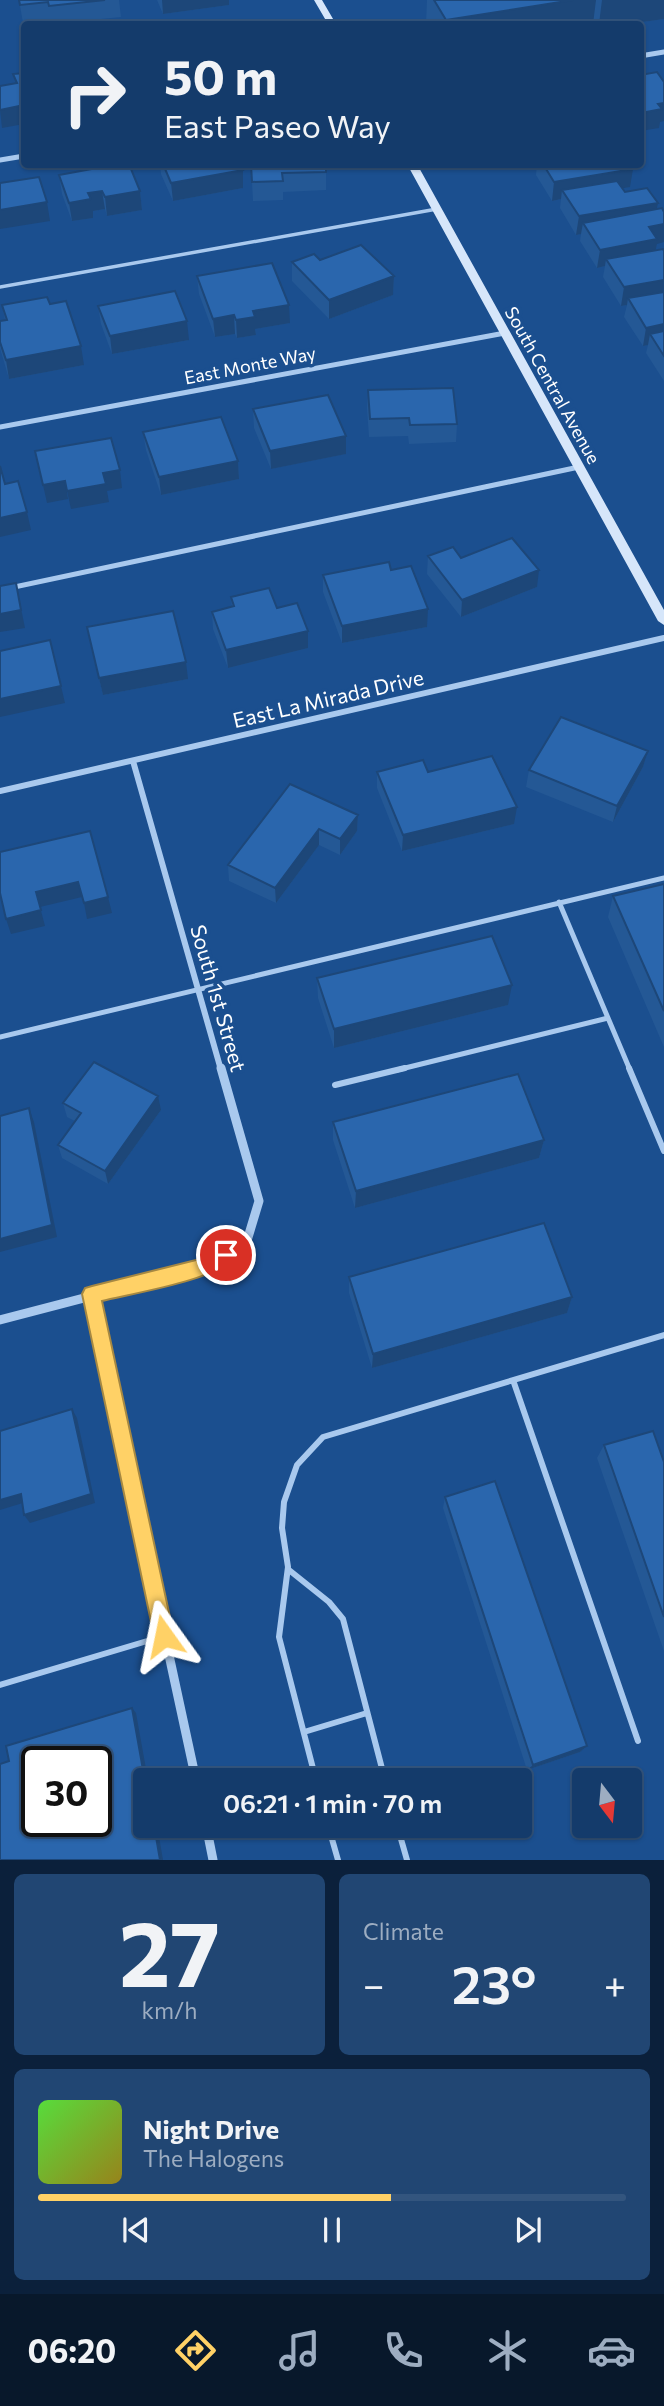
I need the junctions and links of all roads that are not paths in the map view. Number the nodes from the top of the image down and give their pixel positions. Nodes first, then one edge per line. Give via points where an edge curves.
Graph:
1 (318, 0) edge
2 (330, 21) edge
3 (664, 52) edge
4 (644, 55) edge
5 (21, 156) edge
6 (0, 160) edge
7 (414, 168) edge
8 (437, 209) junction
9 (0, 287) edge
10 (505, 332) junction
11 (0, 427) edge
12 (579, 467) junction
13 (0, 590) edge
14 (664, 621) edge
15 (664, 638) edge
16 (133, 761) junction
17 (0, 791) edge
18 (664, 878) edge
19 (559, 902) junction
20 (199, 987) junction
21 (608, 1018) junction
22 (0, 1037) edge
23 (335, 1085) dead end
24 (664, 1151) edge
25 (92, 1294) junction
26 (0, 1321) edge
27 (664, 1335) edge
28 (513, 1380) junction
29 (289, 1570) junction
30 (164, 1636) junction
31 (0, 1685) edge
32 (367, 1713) junction
33 (304, 1732) junction
34 (638, 1741) dead end
35 (192, 1768) edge
36 (313, 1768) edge
37 (382, 1768) edge
38 (209, 1838) edge
39 (332, 1838) edge
40 (401, 1838) edge
41 (213, 1860) edge
42 (338, 1860) edge
43 (407, 1860) edge

1 - 2 street
3 - 4 street
5 - 6 street
7 - 8 street, South Central Avenue
8 - 9 lane
8 - 10 street, South Central Avenue
10 - 11 street, East Monte Way
10 - 12 street, South Central Avenue
12 - 13 lane
12 - 14 street, South Central Avenue
15 - 16 street, East La Mirada Drive
16 - 17 street, East La Mirada Drive
16 - 20 street, South 1st Street
18 - 19 lane
19 - 20 lane
19 - 21 lane
20 - 22 lane
20 - 25 street, South 1st Street via 258,1201 246,1244 207,1266
21 - 23 lane
21 - 24 lane
25 - 26 street
25 - 30 street
27 - 28 lane
28 - 29 lane via 323,1437 310,1446 295,1468 285,1498 282,1528
28 - 34 lane
29 - 32 lane via 329,1602 342,1619
29 - 33 lane via 279,1637
30 - 31 lane
30 - 35 street
32 - 33 lane
32 - 37 lane
33 - 36 lane
38 - 41 street
39 - 42 lane
40 - 43 lane

